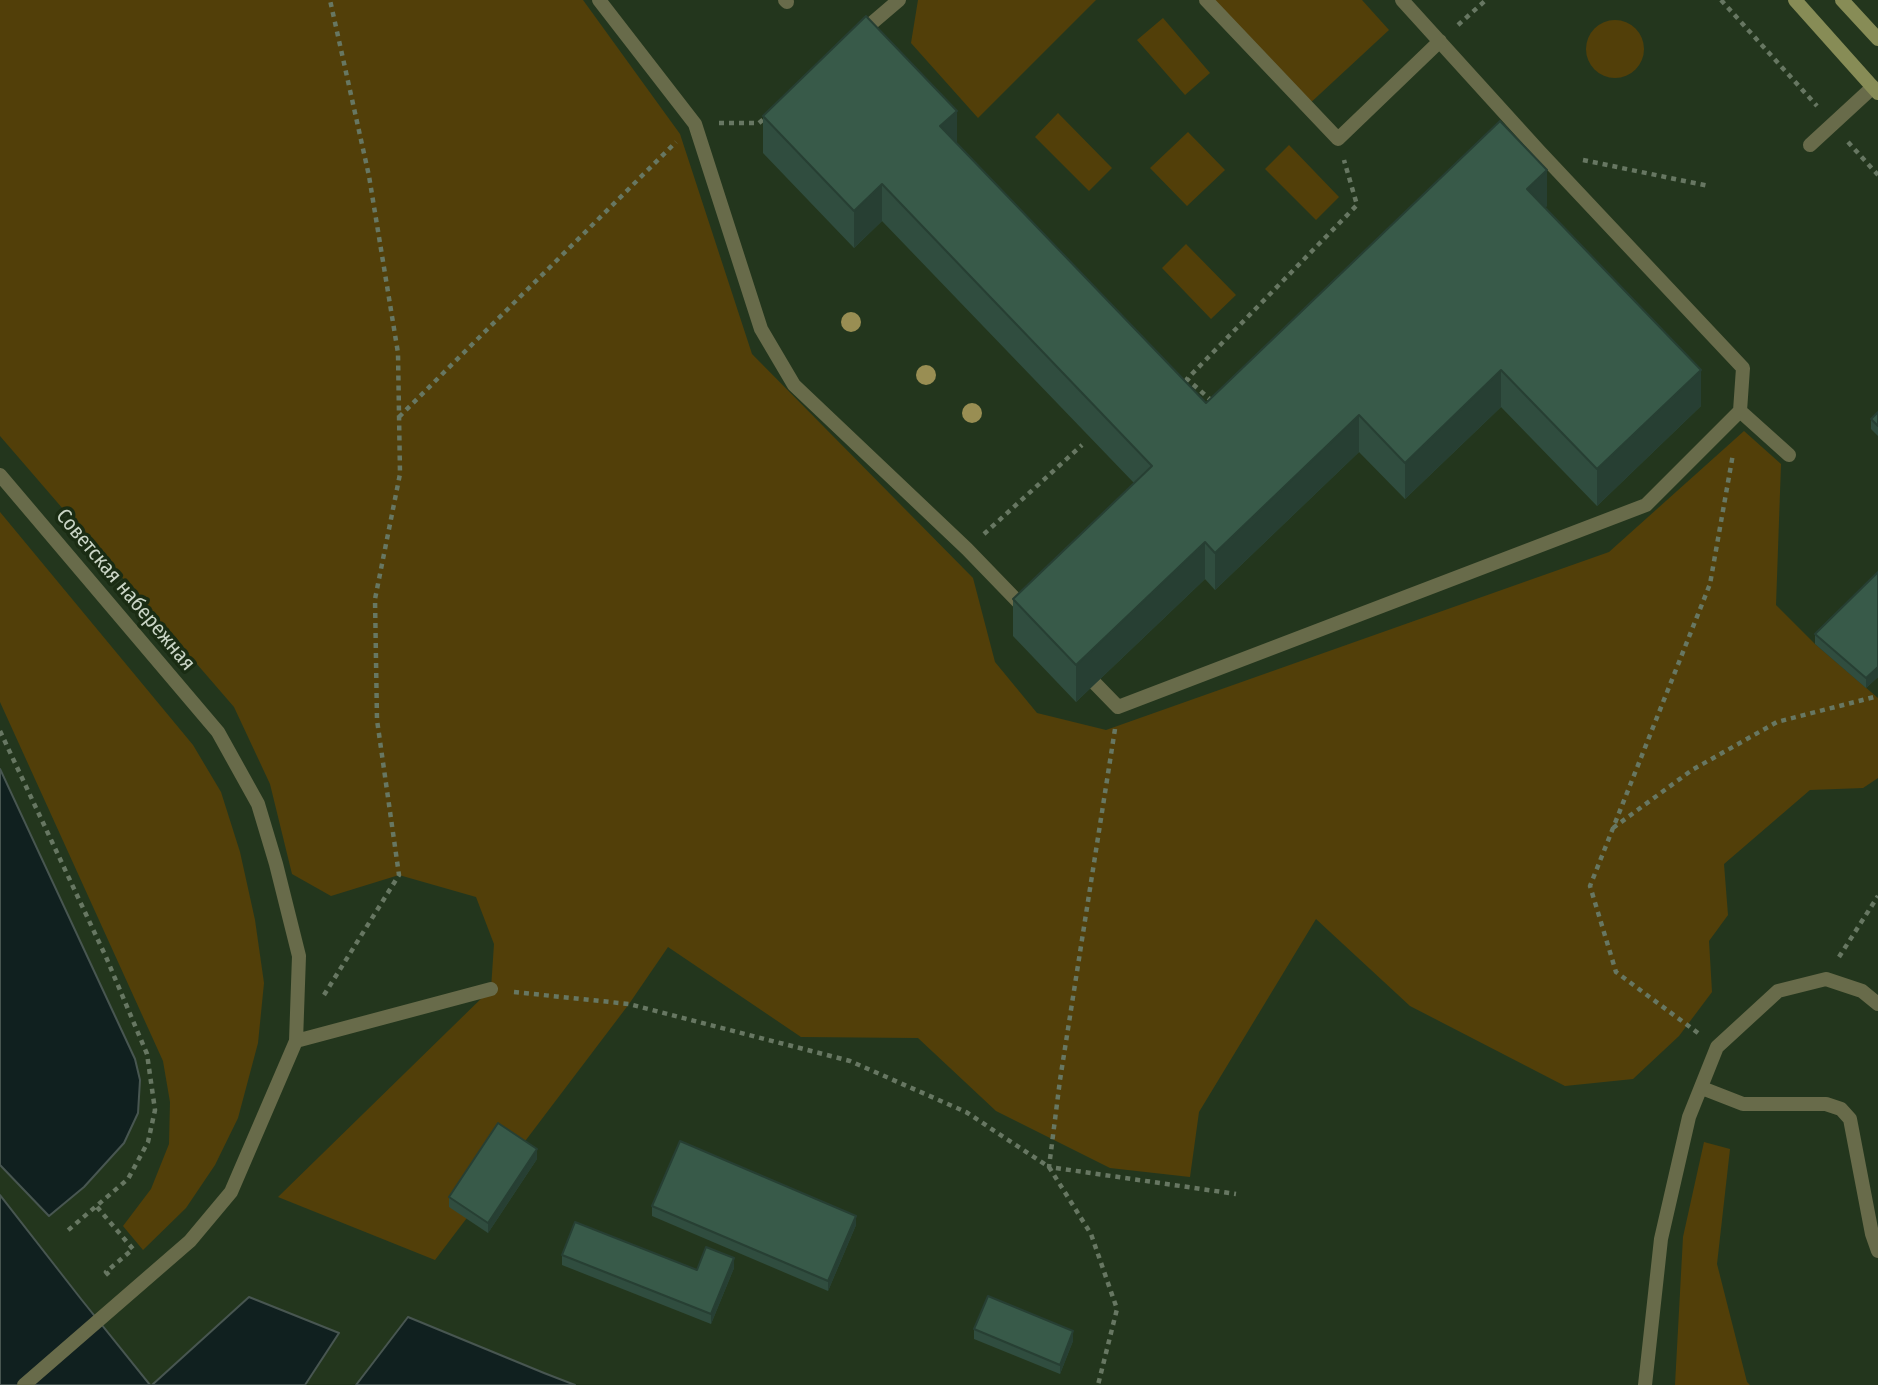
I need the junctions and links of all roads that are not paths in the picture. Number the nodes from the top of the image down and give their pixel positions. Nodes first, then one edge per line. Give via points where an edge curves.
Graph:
1 (599, 0) edge
2 (899, 0) edge
3 (1206, 0) edge
4 (1402, 0) edge
5 (1795, 0) edge
6 (1842, 0) edge
7 (1878, 39) edge
8 (1440, 41) junction
9 (883, 47) edge
10 (1876, 90) edge
11 (1810, 145) dead end
12 (1740, 411) junction
13 (1789, 455) dead end
14 (0, 475) edge
15 (1033, 618) edge
16 (1071, 658) edge
17 (491, 989) road end
18 (1878, 1004) edge
19 (296, 1041) junction
20 (1702, 1088) junction
21 (1878, 1251) edge
22 (24, 1385) edge
23 (1645, 1385) edge

1 - 15 street via 695,124 761,329 794,385
2 - 9 street via 865,29
3 - 8 street via 1338,139
4 - 8 street
5 - 10 main road
6 - 7 main road
8 - 12 street via 1743,368
10 - 11 street
12 - 13 street
12 - 16 street via 1646,505 1118,707
14 - 19 street, Советская набережная via 218,732 258,804 299,956
17 - 19 street
18 - 20 street via 1862,991 1826,979 1778,991 1717,1047
19 - 22 street via 231,1192 190,1241
20 - 21 street via 1743,1104 1826,1104 1842,1109 1850,1119
20 - 23 street via 1689,1117 1661,1239

